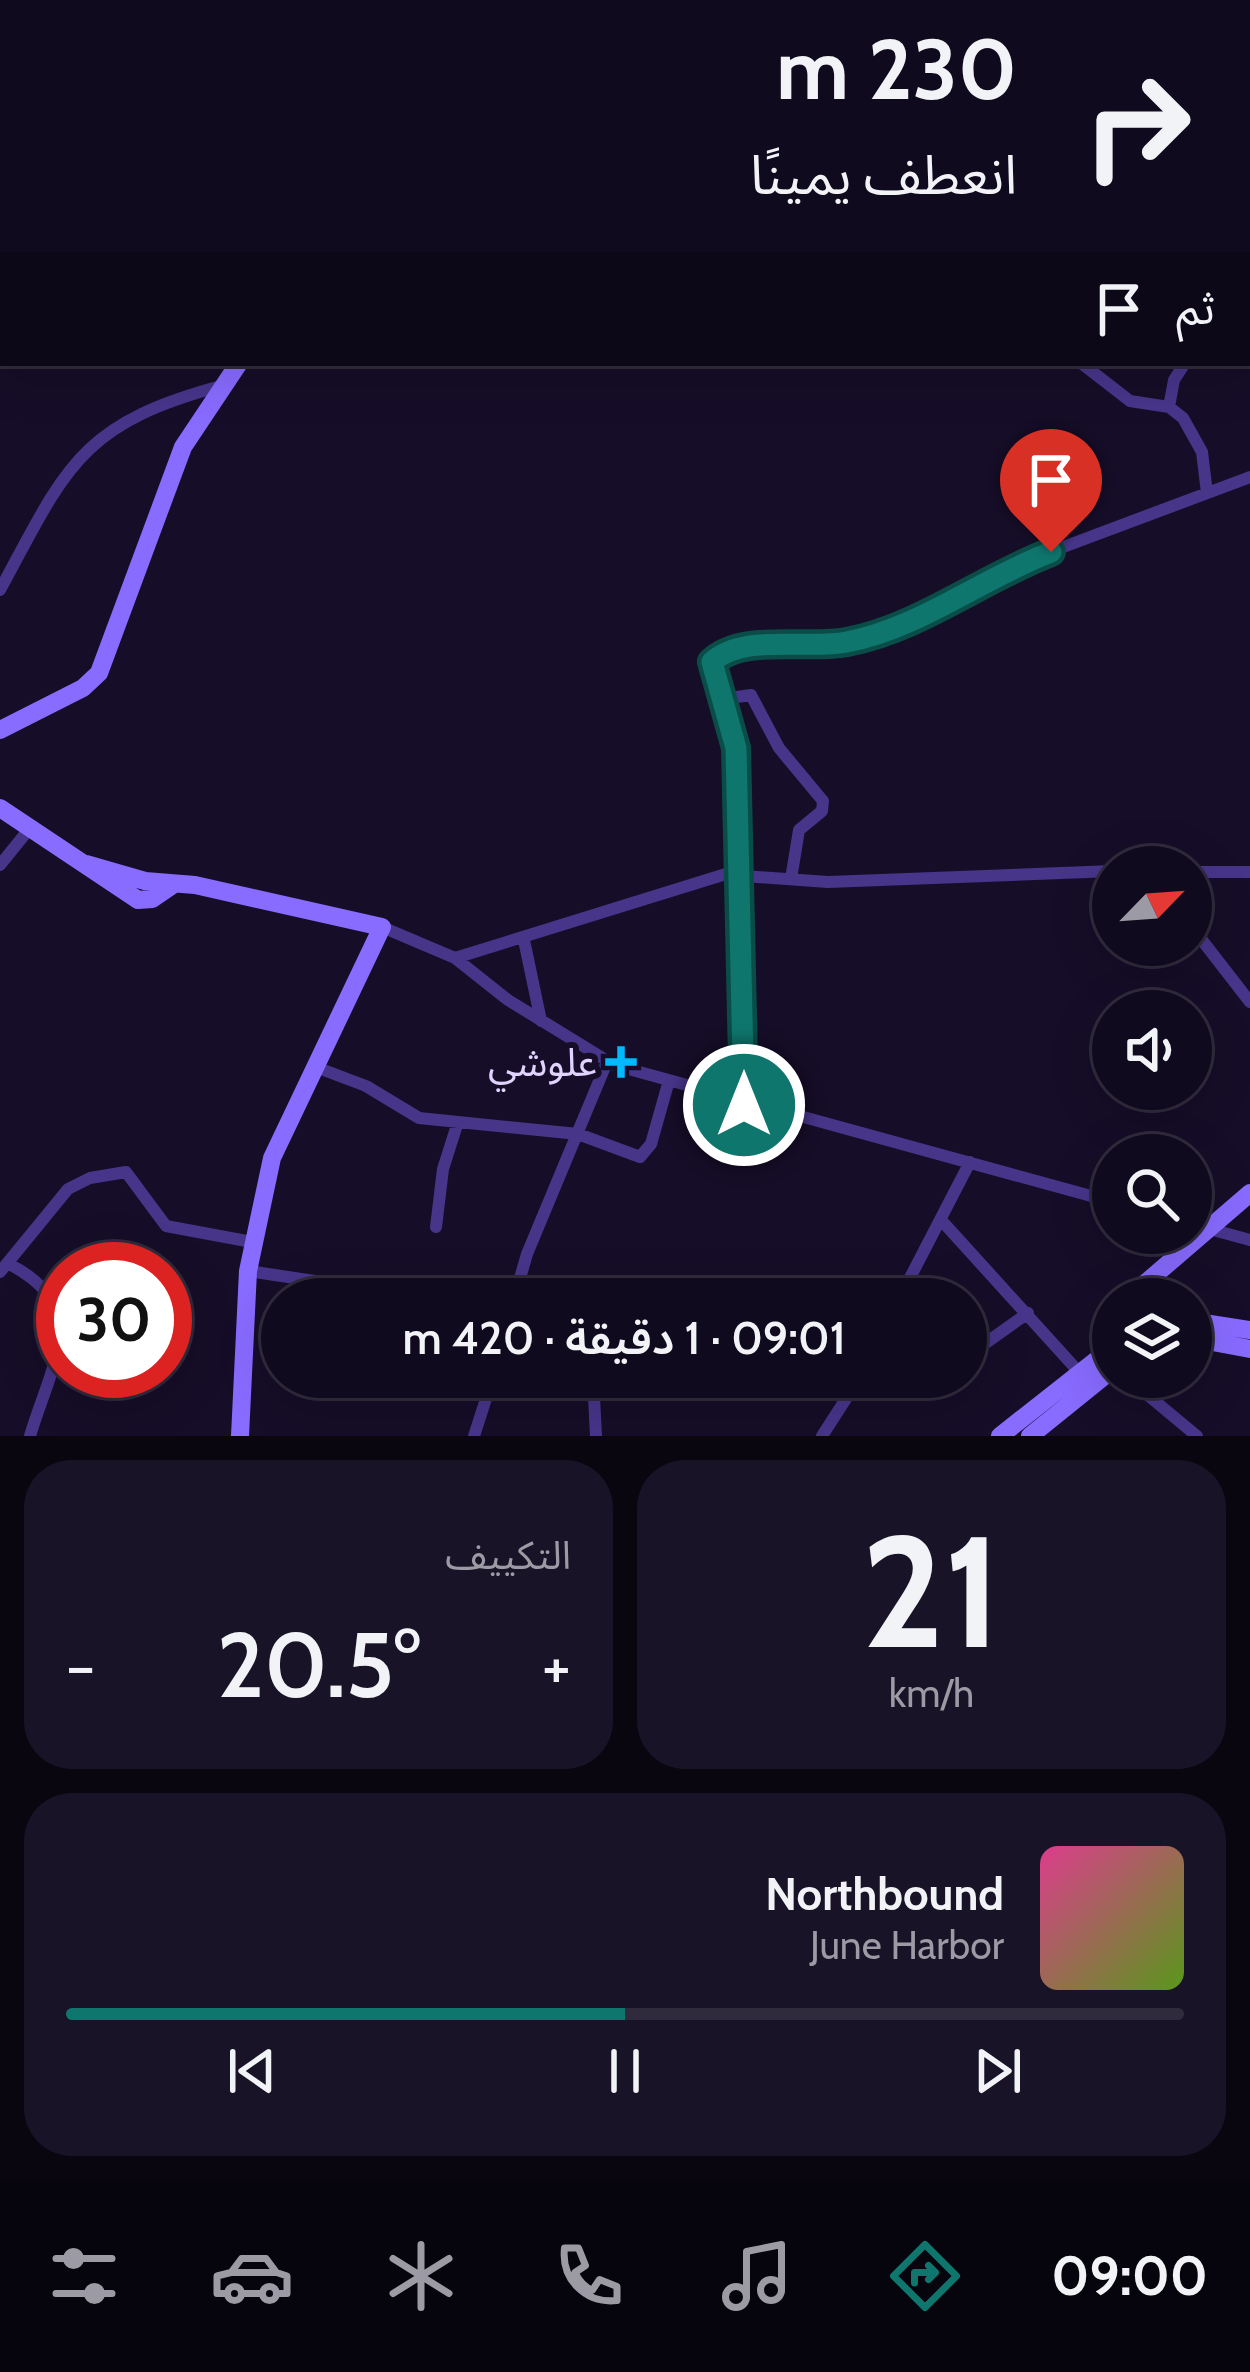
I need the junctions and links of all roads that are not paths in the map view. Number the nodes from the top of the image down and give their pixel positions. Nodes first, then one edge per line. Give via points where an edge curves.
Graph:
1 (236, 366) edge
2 (1085, 366) edge
3 (1183, 366) edge
4 (221, 386) junction
5 (1169, 407) junction
6 (1250, 477) edge
7 (1207, 493) junction
8 (0, 590) edge
9 (722, 699) junction
10 (0, 730) edge
11 (0, 808) edge
12 (30, 828) junction
13 (0, 865) edge
14 (742, 872) junction
15 (1092, 872) edge
16 (1212, 872) edge
17 (1250, 872) edge
18 (791, 879) junction
19 (382, 927) junction
20 (524, 940) junction
21 (1212, 953) edge
22 (455, 958) junction
23 (1250, 1001) edge
24 (541, 1021) junction
25 (607, 1062) junction
26 (313, 1066) junction
27 (668, 1084) junction
28 (744, 1105) junction
29 (457, 1125) junction
30 (578, 1134) junction
31 (970, 1162) junction
32 (1250, 1193) edge
33 (1092, 1196) edge
34 (1212, 1218) edge
35 (942, 1221) junction
36 (436, 1227) dead end
37 (1212, 1230) edge
38 (1250, 1240) edge
39 (252, 1242) junction
40 (1171, 1254) edge
41 (5, 1269) edge
42 (248, 1271) junction
43 (295, 1278) edge
44 (520, 1278) edge
45 (911, 1278) edge
46 (1148, 1278) edge
47 (1028, 1313) junction
48 (1212, 1324) edge
49 (1250, 1330) edge
50 (987, 1342) edge
51 (1212, 1342) edge
52 (1250, 1349) edge
53 (1092, 1366) edge
54 (1078, 1371) junction
55 (1092, 1376) edge
56 (486, 1398) edge
57 (594, 1398) edge
58 (847, 1398) edge
59 (1151, 1398) edge
60 (1005, 1434) edge
61 (30, 1436) edge
62 (240, 1436) edge
63 (474, 1436) edge
64 (596, 1436) edge
65 (822, 1436) edge
66 (1030, 1436) edge
67 (1197, 1436) edge

1 - 4 street
2 - 5 street via 1130,401
3 - 5 street
4 - 8 street via 142,410 99,438 53,488
4 - 10 street via 183,447 99,673
5 - 7 street via 1199,444
6 - 7 street
7 - 9 street via 1026,562 882,633 724,653 712,662
9 - 14 street via 735,736
9 - 18 street via 753,697 779,748 823,801 799,830
11 - 12 street
12 - 13 street
12 - 19 street via 144,902 174,884
14 - 18 street
14 - 20 street
14 - 28 street
15 - 18 street
16 - 17 street
19 - 22 street
19 - 26 street
20 - 22 street
20 - 24 street
21 - 23 street
22 - 24 street
24 - 25 street
25 - 27 street
25 - 30 street
26 - 29 street via 419,1118
26 - 39 street via 272,1158
27 - 28 street
27 - 30 street via 640,1157
28 - 31 street
29 - 30 street
29 - 36 street
30 - 44 street
31 - 33 street
31 - 35 street
32 - 34 street
35 - 45 street
35 - 47 street
37 - 38 street
39 - 41 street via 166,1226 126,1172 68,1189
39 - 42 street
40 - 46 street
41 - 61 street via 49,1289 62,1318
42 - 43 street
42 - 62 street
47 - 50 street
47 - 54 street
48 - 49 street
51 - 52 street
53 - 54 street
54 - 60 street
55 - 66 street
56 - 63 street
57 - 64 street
58 - 65 street
59 - 67 street

